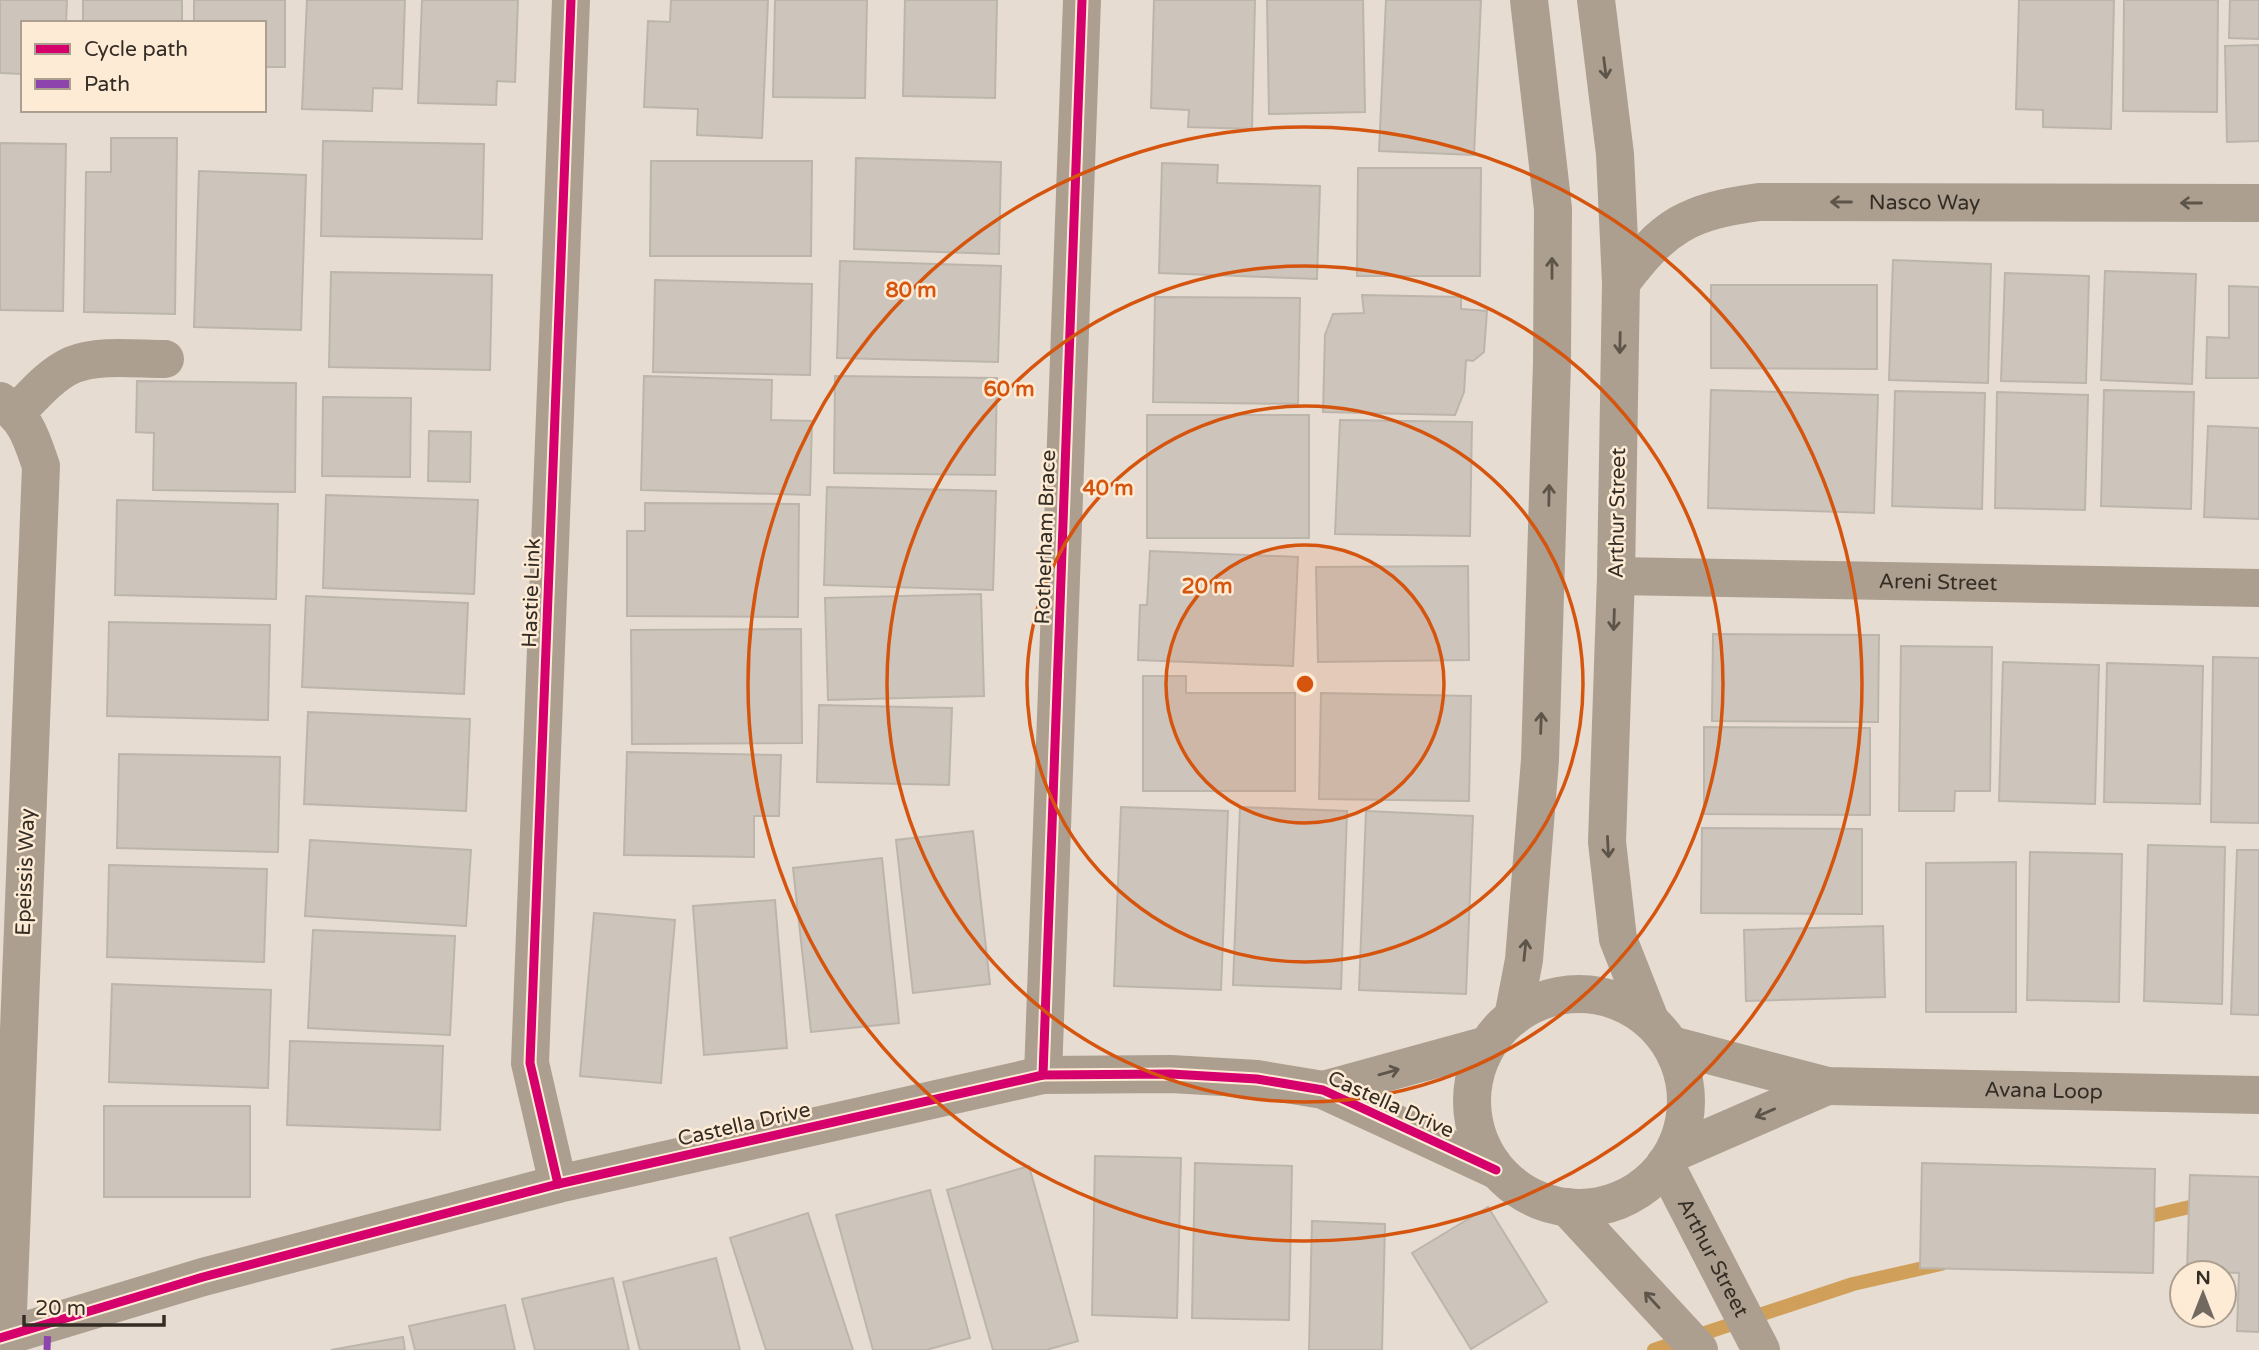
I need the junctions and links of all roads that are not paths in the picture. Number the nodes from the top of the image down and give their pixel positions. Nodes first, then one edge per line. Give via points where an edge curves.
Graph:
1 (571, 0) edge
2 (1082, 0) edge
3 (1529, 0) edge
4 (1596, 0) edge
5 (2259, 203) edge
6 (1621, 283) junction
7 (165, 359) dead end
8 (8, 406) edge
9 (1616, 576) junction
10 (2259, 588) edge
11 (1513, 1017) junction
12 (1660, 1033) junction
13 (1487, 1045) junction
14 (1043, 1075) junction
15 (1827, 1086) junction
16 (1324, 1090) junction
17 (2259, 1095) edge
18 (1669, 1159) junction
19 (1496, 1170) junction
20 (558, 1184) junction
21 (1567, 1207) junction
22 (47, 1337) edge
23 (4, 1338) edge
24 (1699, 1350) edge
25 (1761, 1350) edge

1 - 20 street, Hastie Link via 530,1063
2 - 14 street, Rotherham Brace
11 -> 3 street via 1524,960 1539,760 1552,362 1553,209
4 -> 6 street, Arthur Street via 1615,154
5 -> 6 street, Nasco Way via 1759,202 1720,207 1686,219 1659,237
6 -> 9 street, Arthur Street
7 - 8 street, Epeissis Way via 100,359 72,365
8 - 23 street, Epeissis Way via 29,432 41,466
9 - 10 street, Areni Street
9 -> 12 street, Arthur Street via 1607,842 1618,939
11 - 12 street via 1545,999 1582,994 1618,1001
11 - 13 street
12 - 15 street, Avana Loop
12 - 18 street via 1682,1071 1686,1099 1683,1127
16 -> 13 street, Castella Drive
13 - 19 street via 1474,1075 1471,1109 1479,1141
14 - 16 street, Castella Drive via 1171,1074 1257,1079
14 - 20 street, Castella Drive
15 - 17 street, Avana Loop
15 -> 18 street, Avana Loop
16 - 19 street, Castella Drive
18 - 21 street via 1646,1184 1623,1199 1595,1207
18 - 25 street, Arthur Street
19 - 21 street via 1529,1195
20 - 22 street, Castella Drive via 203,1277
24 -> 21 street
22 - 23 street, Castella Drive

